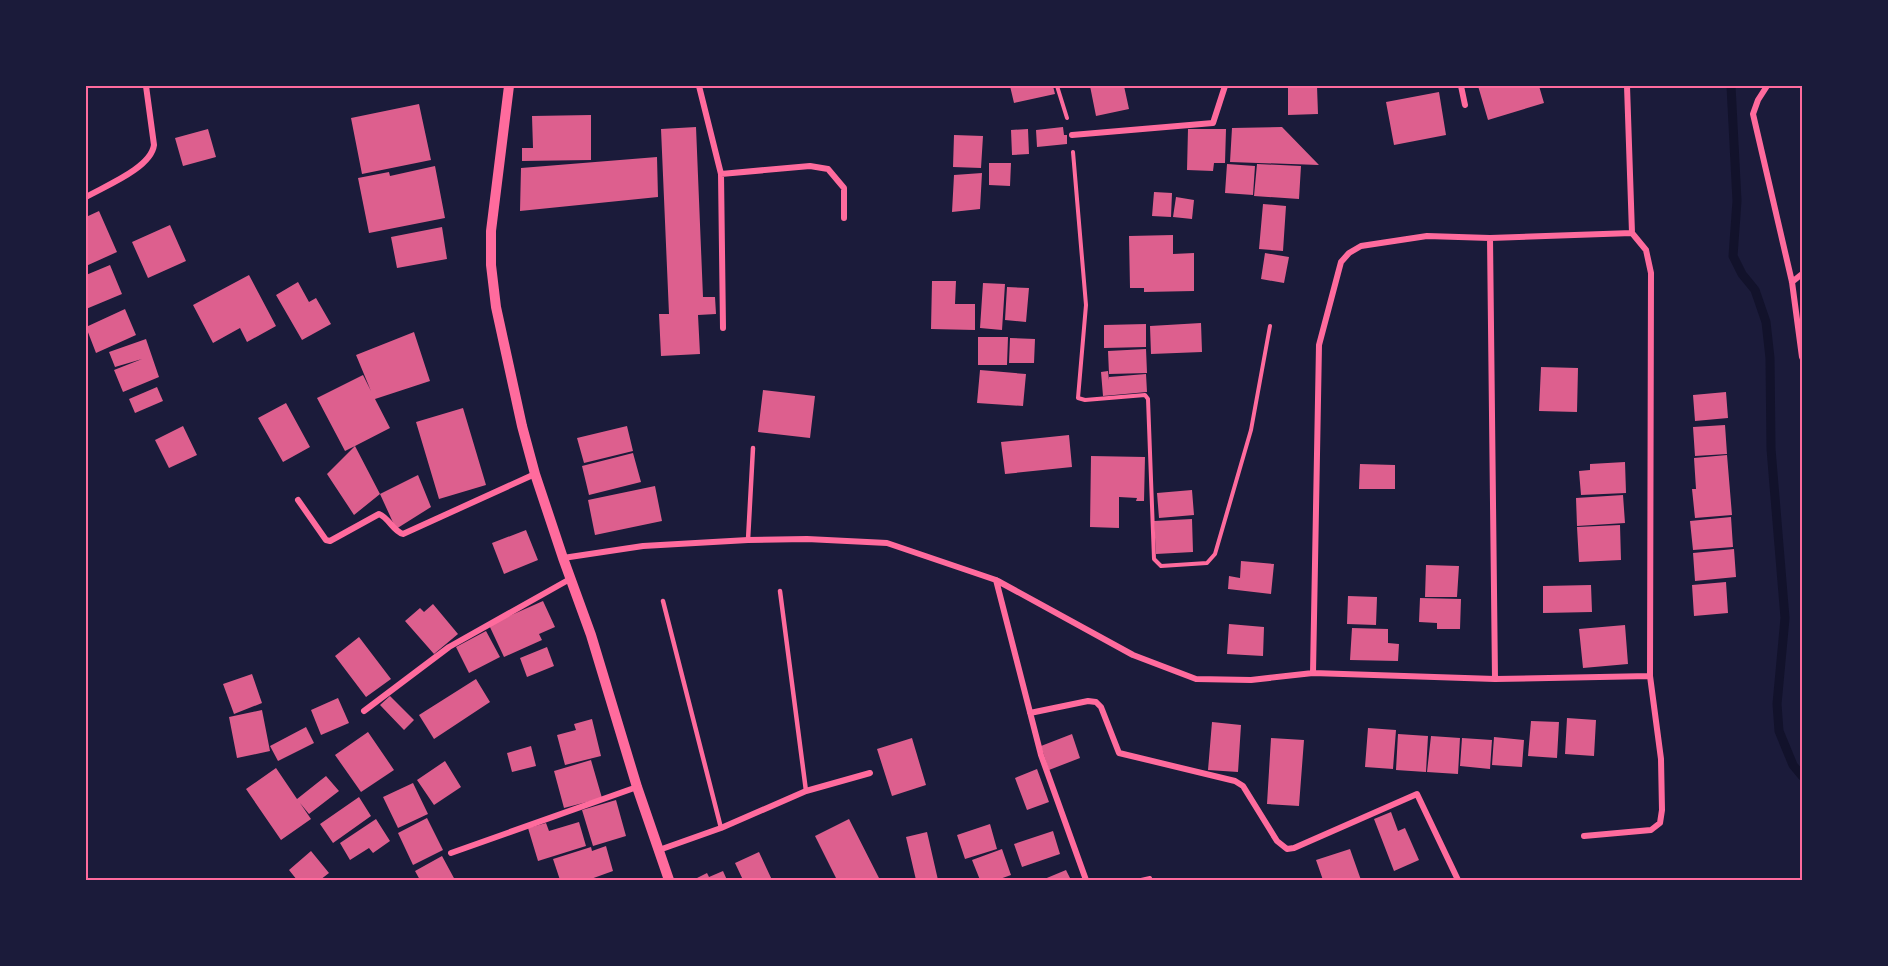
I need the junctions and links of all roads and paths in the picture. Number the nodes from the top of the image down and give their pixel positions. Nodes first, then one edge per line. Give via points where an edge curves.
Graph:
1 (146, 86) edge
2 (509, 86) edge
3 (699, 86) edge
4 (1057, 86) edge
5 (1225, 86) edge
6 (1461, 86) edge
7 (1628, 86) edge
8 (1767, 86) edge
9 (1465, 105) dead end
10 (1072, 135) junction
11 (721, 174) junction
12 (86, 197) edge
13 (844, 218) dead end
14 (1632, 233) junction
15 (1490, 238) junction
16 (1803, 274) edge
17 (1792, 282) junction
18 (1270, 326) dead end
19 (723, 328) dead end
20 (1803, 357) edge
21 (753, 448) dead end
22 (536, 474) junction
23 (298, 500) dead end
24 (748, 540) junction
25 (562, 558) junction
26 (570, 579) junction
27 (996, 580) junction
28 (780, 591) dead end
29 (663, 601) dead end
30 (1313, 673) junction
31 (1650, 676) junction
32 (1495, 679) junction
33 (364, 711) dead end
34 (1030, 713) junction
35 (870, 773) dead end
36 (637, 787) junction
37 (806, 791) junction
38 (721, 828) junction
39 (1584, 836) dead end
40 (659, 850) junction
41 (451, 853) dead end
42 (1150, 878) dead end
43 (669, 880) edge
44 (1086, 880) edge
45 (1141, 880) edge
46 (1458, 880) edge

1 - 12 street via 153,152 142,165
2 - 22 street via 491,231 491,265 507,364
3 - 11 street
4 - 10 path
5 - 10 street via 1213,123
6 - 9 street
7 - 14 street
8 - 17 street via 1753,114
10 - 18 path via 1086,305 1078,398 1145,395 1148,399 1154,559 1161,566 1207,563 1215,554 1251,430
11 - 13 street via 810,166 828,169 844,188
11 - 19 street
14 - 15 street
14 - 31 street via 1646,250 1651,273
15 - 30 street via 1427,236 1361,246 1341,262 1319,345
15 - 32 street
16 - 17 street
17 - 20 street
21 - 24 lane
22 - 23 street via 403,534 379,514 326,540
22 - 25 street
24 - 25 street via 643,546
24 - 27 street via 807,538 887,543
25 - 26 street
26 - 33 street via 449,647
26 - 36 street
27 - 30 street via 1133,655 1196,679 1251,680
27 - 34 street
28 - 37 lane
29 - 38 lane
30 - 32 street
31 - 32 street
31 - 39 street via 1661,759 1660,823 1651,830
34 - 44 street via 1041,756
34 - 46 street via 1096,702 1119,753 1235,781 1243,786 1277,841 1287,849 1417,794
35 - 37 street
36 - 40 street
36 - 41 street
37 - 38 street
38 - 40 street
40 - 43 street
42 - 45 path

